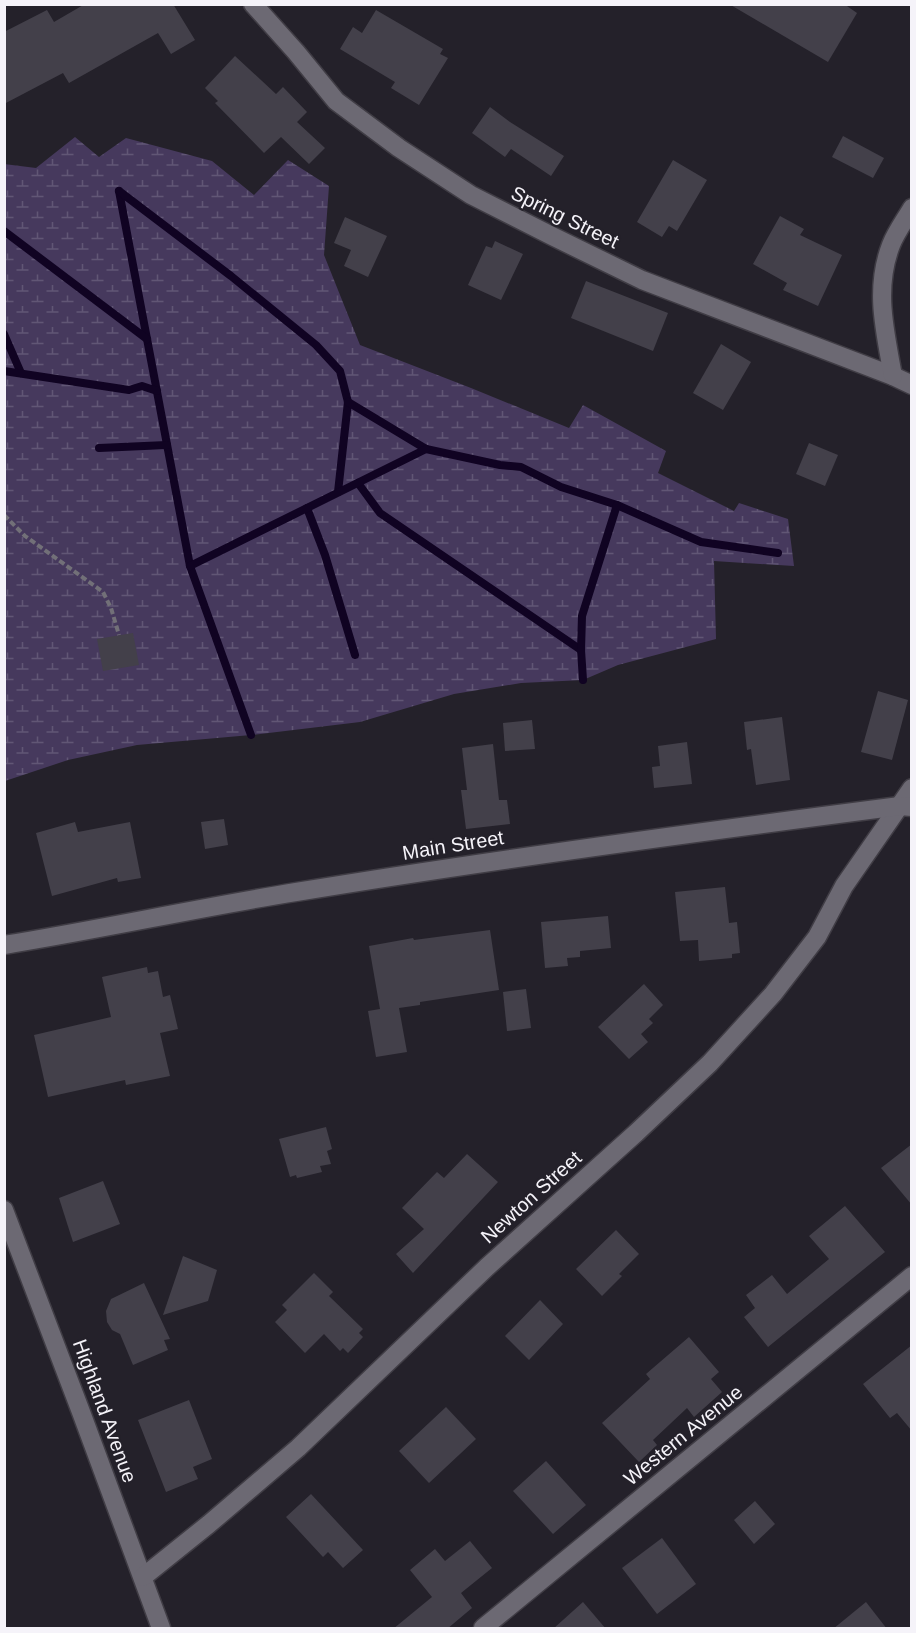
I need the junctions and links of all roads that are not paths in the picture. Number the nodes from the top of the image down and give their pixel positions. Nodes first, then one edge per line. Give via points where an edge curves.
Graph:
1 (253, 4) edge
2 (912, 208) edge
3 (892, 376) junction
4 (912, 385) edge
5 (912, 788) edge
6 (906, 806) edge
7 (4, 945) edge
8 (4, 1210) edge
9 (912, 1276) edge
10 (143, 1577) junction
11 (161, 1629) edge
12 (483, 1629) edge

1 - 3 street, Spring Street via 336,101 471,195 642,280
2 - 3 street via 891,245 882,278 881,305
3 - 4 street, Spring Street
5 - 6 street, Newton Street
6 - 7 street, Main Street via 675,835 292,892
6 - 10 street, Newton Street via 844,886 817,937 773,994 710,1063 487,1266 298,1448
8 - 10 street, Highland Avenue
9 - 12 street, Western Avenue
10 - 11 street, Highland Avenue

